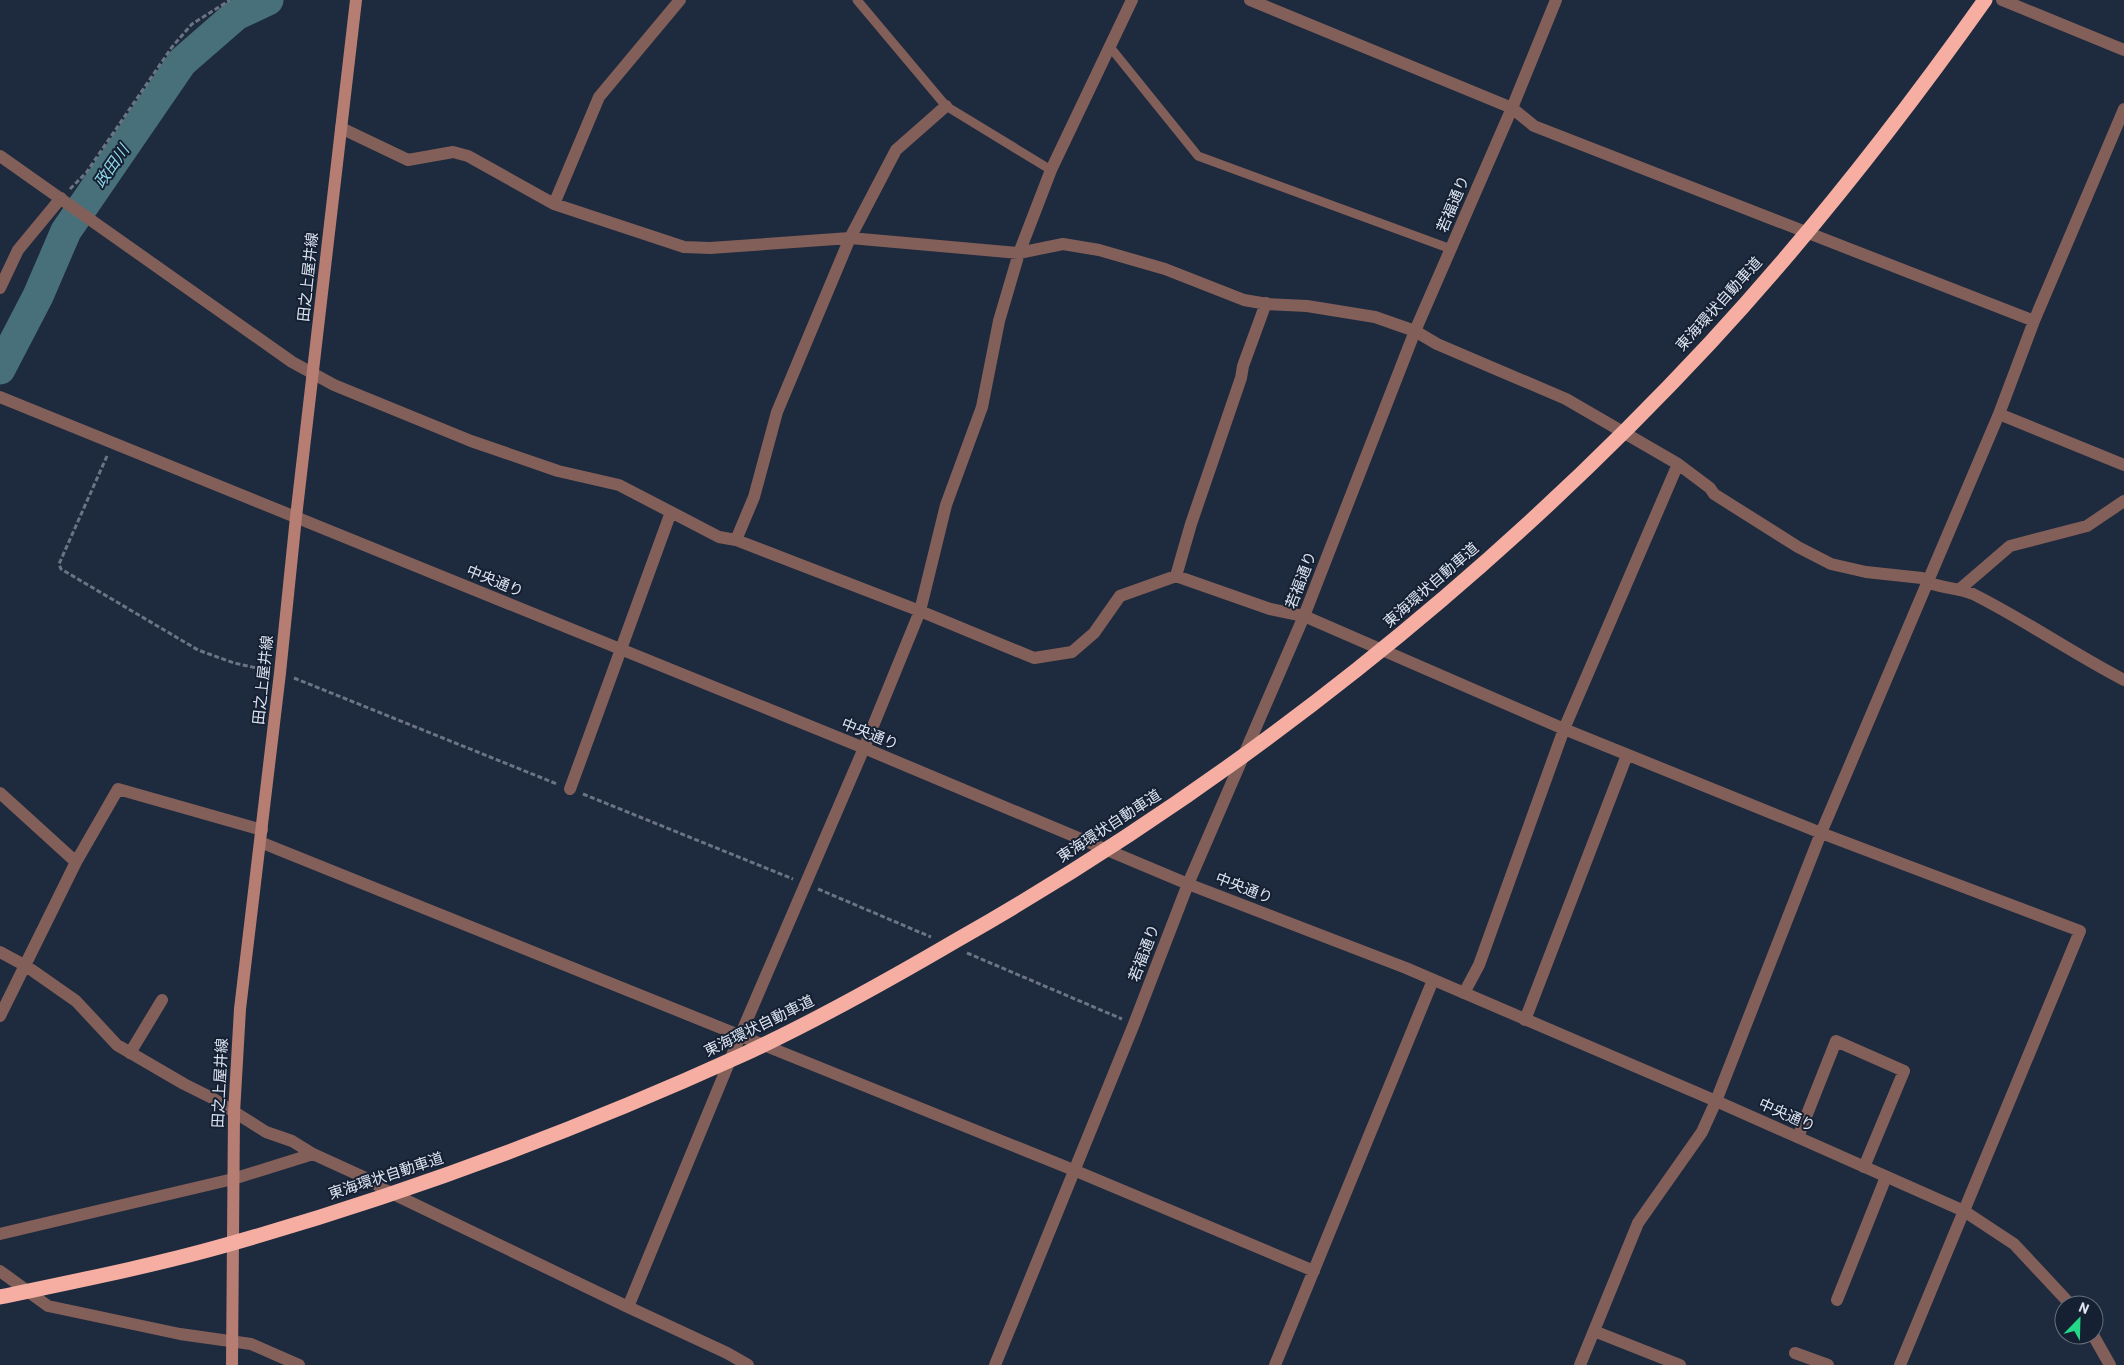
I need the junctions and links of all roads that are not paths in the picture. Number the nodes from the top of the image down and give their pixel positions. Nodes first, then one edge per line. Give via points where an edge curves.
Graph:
1 (356, 0) edge
2 (680, 0) edge
3 (856, 0) edge
4 (1132, 0) edge
5 (1250, 0) edge
6 (1556, 0) edge
7 (1985, 0) edge
8 (2002, 0) edge
9 (1110, 47) junction
10 (2124, 50) edge
11 (946, 106) junction
12 (1512, 108) junction
13 (2124, 109) edge
14 (341, 128) junction
15 (0, 156) edge
16 (1051, 170) junction
17 (65, 200) junction
18 (554, 204) junction
19 (850, 238) junction
20 (1451, 249) junction
21 (1019, 253) junction
22 (0, 288) edge
23 (1266, 303) junction
24 (2034, 321) junction
25 (1415, 331) junction
26 (314, 373) junction
27 (0, 397) edge
28 (1999, 414) junction
29 (1678, 464) junction
30 (2124, 465) edge
31 (2124, 501) edge
32 (671, 512) junction
33 (296, 517) junction
34 (736, 540) junction
35 (1176, 576) junction
36 (1926, 583) junction
37 (1960, 589) junction
38 (920, 611) junction
39 (1304, 616) junction
40 (620, 649) junction
41 (2124, 680) edge
42 (1564, 729) junction
43 (864, 748) junction
44 (1627, 754) junction
45 (570, 789) road end
46 (0, 793) edge
47 (1821, 833) junction
48 (261, 836) junction
49 (76, 862) junction
50 (1188, 884) junction
51 (0, 952) edge
52 (26, 966) junction
53 (1433, 980) junction
54 (1464, 993) junction
55 (162, 1000) dead end
56 (0, 1016) edge
57 (1525, 1020) junction
58 (740, 1036) junction
59 (130, 1053) junction
60 (1716, 1101) junction
61 (234, 1113) junction
62 (1798, 1138) junction
63 (313, 1154) junction
64 (1864, 1167) junction
65 (1076, 1171) junction
66 (1886, 1177) junction
67 (233, 1179) junction
68 (1964, 1211) junction
69 (0, 1234) edge
70 (1314, 1270) junction
71 (0, 1271) edge
72 (2061, 1295) edge
73 (0, 1297) edge
74 (1837, 1300) dead end
75 (628, 1307) junction
76 (1594, 1331) junction
77 (233, 1343) junction
78 (2099, 1345) edge
79 (1795, 1353) dead end
80 (232, 1365) edge
81 (299, 1365) edge
82 (748, 1365) edge
83 (995, 1365) edge
84 (1275, 1365) edge
85 (1580, 1365) edge
86 (1680, 1365) edge
87 (1828, 1365) edge
88 (1900, 1365) edge
89 (2110, 1365) edge

1 - 14 main road, 田之上屋井線
2 - 18 street via 599,97
3 - 11 lane
4 - 9 street
5 - 12 street
6 - 12 street, 若福通り
7 - 73 highway, 東海環状自動車道 via 1804,235 1712,341 1596,460 1375,656 1265,742 1129,836 1003,915 870,990 748,1053 622,1108 495,1158 356,1205 234,1242 102,1276
8 - 10 street
9 - 16 street
9 - 20 lane via 1198,156
11 - 16 lane
11 - 19 street via 896,150
12 - 20 street, 若福通り
12 - 24 street via 1534,126
13 - 24 street
14 - 18 street via 408,160 453,152 468,156
14 - 26 main road, 田之上屋井線
15 - 17 street
16 - 21 street
17 - 22 street via 18,250
17 - 26 street via 292,362
18 - 19 street via 684,246 710,248
19 - 21 street
19 - 34 street via 777,412 754,497
20 - 25 street, 若福通り
21 - 23 street via 1063,244 1099,250 1166,269 1244,300
21 - 38 street via 999,321 982,407 946,505
23 - 25 street via 1307,306 1374,318
23 - 35 street
24 - 28 street
25 - 29 street via 1437,344 1566,399
25 - 39 street, 若福通り
26 - 32 street via 334,385 471,441 558,471 620,485
26 - 33 main road, 田之上屋井線
27 - 33 street, 中央通り
28 - 30 street
28 - 36 street
29 - 36 street via 1714,494 1831,564 1866,572 1922,578
29 - 42 street
31 - 37 street via 2087,526 2010,546
32 - 34 street via 719,537
32 - 40 street
33 - 40 street, 中央通り
33 - 48 main road, 田之上屋井線
34 - 38 street
35 - 38 street via 1120,596 1094,633 1072,652 1034,658
35 - 39 street via 1270,609
36 - 37 street
36 - 47 street
37 - 41 street
38 - 43 street
39 - 42 street
39 - 50 street, 若福通り
40 - 43 street, 中央通り
40 - 45 street
42 - 44 street
42 - 54 street via 1479,965
43 - 50 street, 中央通り
43 - 58 street
44 - 47 street
44 - 57 street
46 - 49 street
47 - 60 street
47 - 68 street via 2080,931
48 - 49 street via 118,789
48 - 58 street
48 - 61 main road, 田之上屋井線 via 240,1009
49 - 52 street
50 - 53 street, 中央通り
50 - 65 street, 若福通り
51 - 52 street
52 - 56 street
52 - 59 street via 76,1001 117,1045
53 - 54 street, 中央通り
53 - 70 street
54 - 57 street, 中央通り
55 - 59 street
57 - 60 street, 中央通り
58 - 65 street
58 - 75 street
59 - 61 street
60 - 62 street, 中央通り
60 - 76 street via 1697,1140 1638,1223
61 - 63 street
61 - 67 main road, 田之上屋井線
62 - 64 street, 中央通り
62 - 64 street via 1836,1041 1904,1071
63 - 67 street
63 - 75 street
64 - 66 street, 中央通り
65 - 70 street
65 - 83 street, 若福通り
66 - 68 street, 中央通り
66 - 74 street
67 - 69 street
67 - 77 main road, 田之上屋井線
68 - 72 street, 中央通り via 2014,1244
68 - 88 street
70 - 84 street
71 - 77 street via 48,1306
75 - 82 street
76 - 85 street
76 - 86 street
77 - 80 main road, 田之上屋井線
77 - 81 street via 251,1344
78 - 89 street
79 - 87 street

